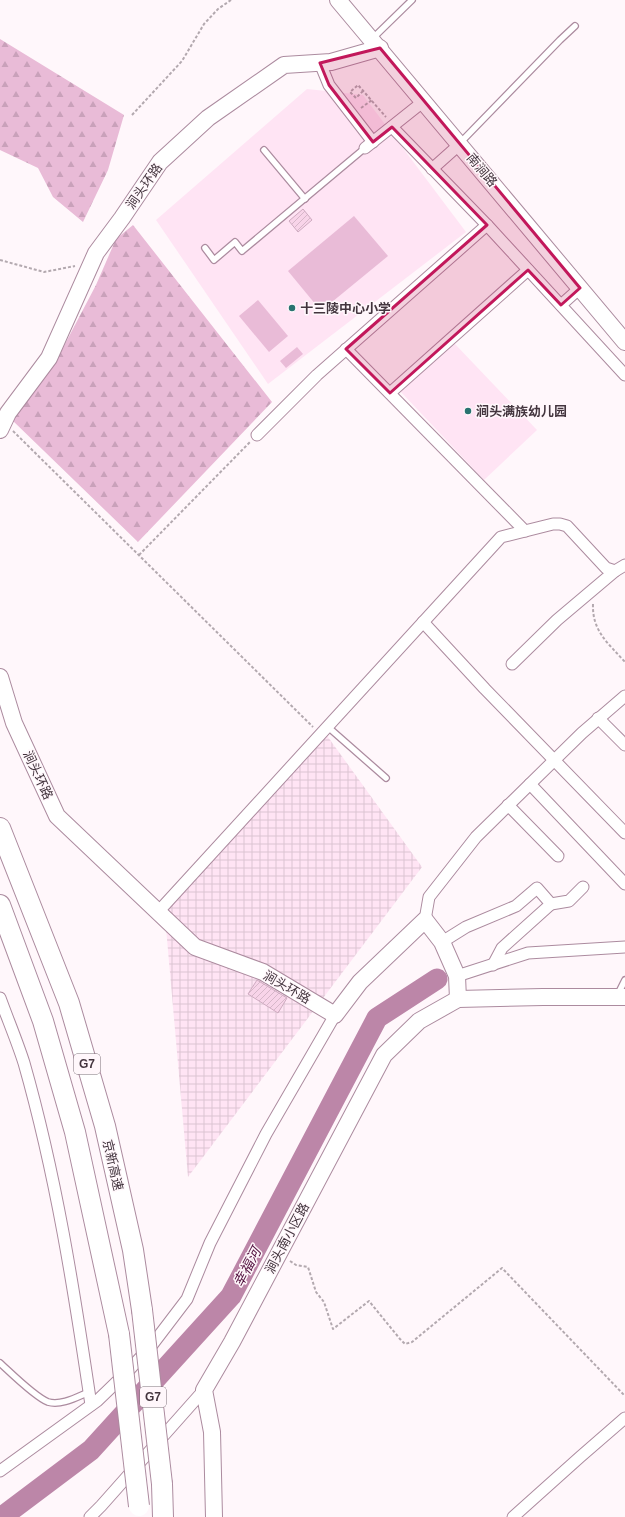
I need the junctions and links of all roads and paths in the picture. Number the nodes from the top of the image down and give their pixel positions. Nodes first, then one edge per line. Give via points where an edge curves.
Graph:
1 (231, 0) edge
2 (338, 0) edge
3 (412, 0) edge
4 (575, 26) dead end
5 (376, 44) junction
6 (320, 63) junction
7 (363, 91) junction
8 (424, 101) junction
9 (132, 115) dead end
10 (393, 126) junction
11 (460, 144) junction
12 (369, 145) junction
13 (264, 150) dead end
14 (432, 169) junction
15 (305, 199) junction
16 (487, 225) junction
17 (205, 248) dead end
18 (96, 253) junction
19 (0, 260) edge
20 (528, 270) junction
21 (580, 288) junction
22 (560, 305) junction
23 (625, 342) edge
24 (346, 349) junction
25 (625, 375) edge
26 (390, 393) junction
27 (2, 426) edge
28 (257, 435) joint
29 (525, 531) junction
30 (139, 555) junction
31 (625, 565) edge
32 (615, 571) junction
33 (593, 589) junction
34 (423, 622) junction
35 (625, 662) edge
36 (512, 664) dead end
37 (0, 677) edge
38 (624, 697) edge
39 (598, 718) junction
40 (328, 726) junction
41 (321, 735) junction
42 (625, 745) edge
43 (554, 760) junction
44 (386, 778) dead end
45 (530, 784) junction
46 (508, 805) junction
47 (0, 828) edge
48 (625, 834) edge
49 (558, 856) dead end
50 (625, 884) edge
51 (583, 886) dead end
52 (551, 904) junction
53 (0, 905) edge
54 (158, 912) junction
55 (424, 920) junction
56 (442, 942) junction
57 (625, 947) edge
58 (493, 965) junction
59 (457, 976) junction
60 (625, 980) edge
61 (621, 994) edge
62 (0, 998) edge
63 (458, 999) junction
64 (335, 1015) junction
65 (280, 1252) junction
66 (0, 1363) edge
67 (204, 1390) junction
68 (89, 1392) junction
69 (625, 1396) edge
70 (91, 1405) junction
71 (625, 1418) edge
72 (0, 1471) edge
73 (139, 1512) edge
74 (90, 1517) edge
75 (163, 1517) edge
76 (214, 1517) edge
77 (513, 1517) edge

1 - 9 path via 204,24 182,61
2 - 5 street, 南涧路
3 - 5 lane
4 - 11 lane
5 - 6 street, 涧头环路 via 331,62
5 - 8 street, 南涧路
6 - 12 street via 329,85
6 - 18 street, 涧头环路 via 284,65 208,118 160,162
7 - 7 path via 356,98 350,92 358,84
7 - 10 path
8 - 10 street
8 - 11 street, 南涧路
10 - 12 street
10 - 14 street
11 - 14 street
11 - 21 street, 南涧路
12 - 15 lane
13 - 15 lane
14 - 16 street
15 - 17 lane via 242,251 235,242 214,260
16 - 20 street
16 - 24 street
18 - 19 path via 74,266 44,272
18 - 27 street, 涧头环路 via 49,358 8,413
20 - 22 street
20 - 26 street
21 - 22 street
21 - 23 street, 南涧路
22 - 25 street
24 - 26 street
24 - 28 street
26 - 29 street
27 - 30 path
28 - 30 path
29 - 32 street via 553,524 567,526 606,568
29 - 34 street via 501,537
30 - 41 path
31 - 32 street
32 - 33 street
33 - 35 path via 593,612 599,633
33 - 36 street
34 - 40 street
34 - 43 street
37 - 54 street, 涧头环路 via 14,723 57,816
38 - 39 street
39 - 42 street
39 - 43 street
40 - 41 street
40 - 44 lane
41 - 54 street
43 - 45 street
43 - 48 street
45 - 46 street
45 - 50 street
46 - 49 street
46 - 55 street via 476,837 429,897
47 - 75 highway, 京新高速 / G7, bridge via 69,1002 105,1126 133,1250 142,1310 162,1484
51 - 52 street via 570,901
52 - 56 street via 537,888 516,906 466,927
52 - 58 street via 502,948
53 - 73 highway, G7, bridge via 43,1021 75,1132 119,1334
54 - 64 street, 涧头环路 via 195,948 263,972
55 - 56 street
55 - 64 street via 360,982
56 - 59 street
57 - 58 street via 528,953
58 - 59 street
59 - 63 street
60 - 61 lane
61 - 63 street
62 - 68 street via 23,1062 48,1154 76,1303
63 - 65 street, 涧头南小区路 via 418,1021 384,1056
64 - 70 street via 266,1134 210,1243 187,1299 128,1371
65 - 67 street, 涧头南小区路
65 - 69 path via 296,1265 308,1267 333,1329 369,1301 406,1344 412,1342 502,1268
66 - 68 lane via 39,1397 49,1402 65,1401
67 - 74 street
67 - 76 street via 212,1432
68 - 70 street
70 - 72 street
71 - 77 street

